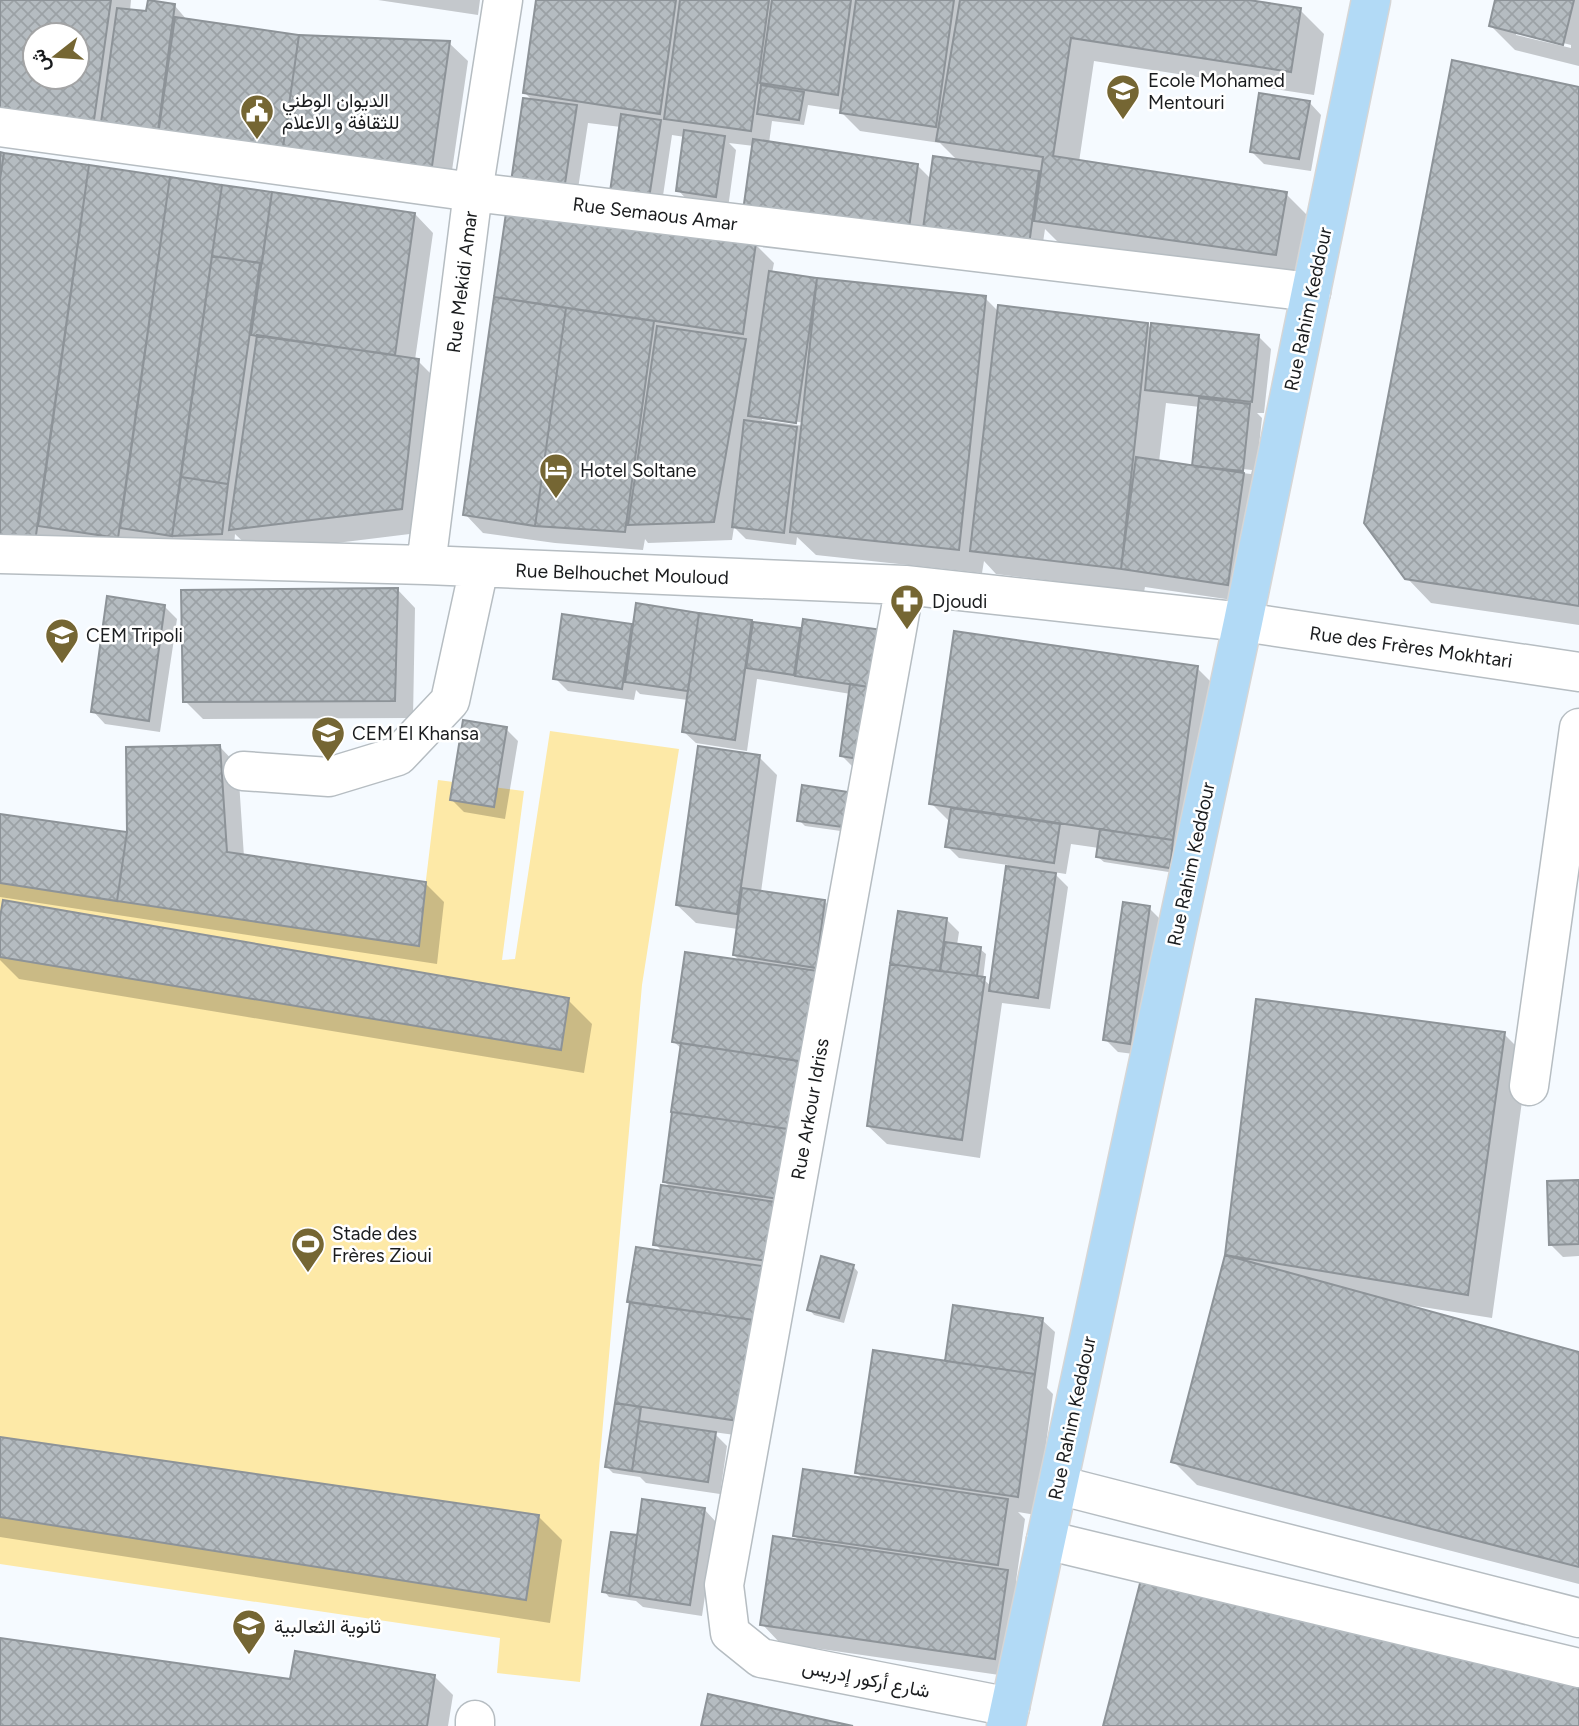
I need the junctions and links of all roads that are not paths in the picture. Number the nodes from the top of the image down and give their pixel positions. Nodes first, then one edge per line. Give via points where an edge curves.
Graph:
1 (503, 0) edge
2 (1371, 0) edge
3 (0, 127) edge
4 (473, 192) junction
5 (1311, 292) junction
6 (0, 554) edge
7 (426, 565) junction
8 (480, 568) junction
9 (905, 585) junction
10 (1243, 622) junction
11 (1579, 672) edge
12 (1579, 728) edge
13 (243, 772) dead end
14 (1529, 1086) dead end
15 (1058, 1485) junction
16 (1265, 1538) junction
17 (1046, 1540) junction
18 (1253, 1590) junction
19 (1579, 1618) edge
20 (730, 1633) joint
21 (1579, 1668) edge
22 (1008, 1717) edge

1 - 4 street, Rue Mekidi Amar
2 - 5 main road, Rue Rahim Keddour
3 - 4 street, Rue Semaous Amar
4 - 5 street, Rue Semaous Amar
4 - 7 street, Rue Mekidi Amar
5 - 10 main road, Rue Rahim Keddour
6 - 7 street, Rue Belhouchet Mouloud
7 - 8 street, Rue Belhouchet Mouloud
8 - 9 street, Rue Belhouchet Mouloud
8 - 13 street via 450,701 398,756 329,777
9 - 10 street, Rue Belhouchet Mouloud
9 - 20 street, Rue Arkour Idriss via 724,1584
10 - 11 street, Rue des Frères Mokhtari
10 - 15 main road, Rue Rahim Keddour
12 - 14 street
15 - 16 street
15 - 17 main road, Rue Rahim Keddour
16 - 18 street
16 - 19 street
17 - 18 street
17 - 22 main road, Rue Rahim Keddour
18 - 21 street
20 - 22 street, شارع أركور إدريس via 761,1658

